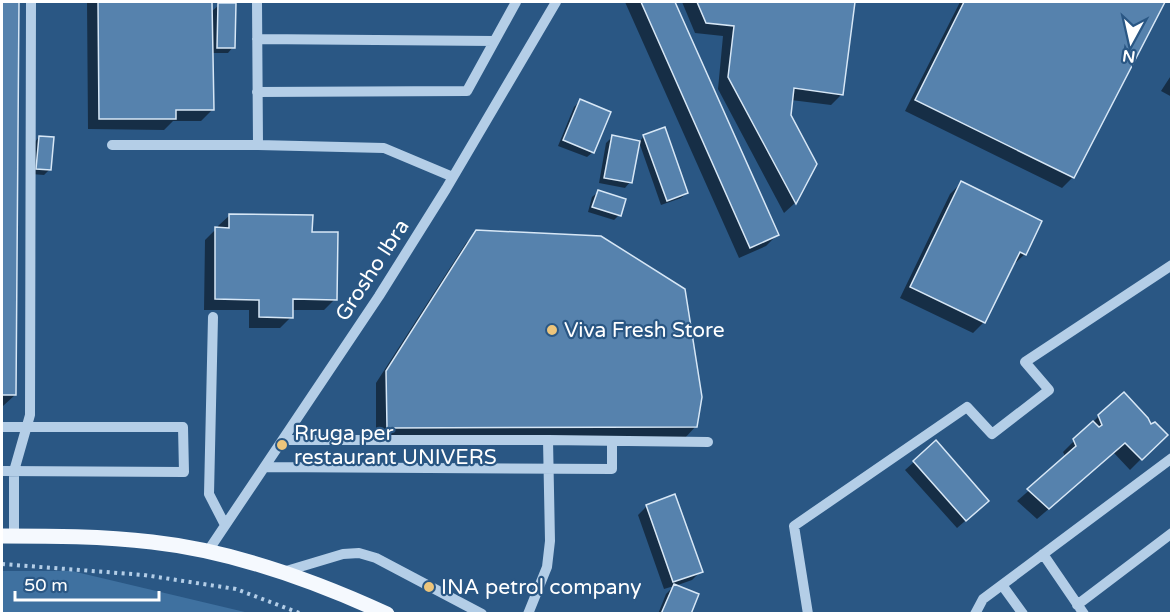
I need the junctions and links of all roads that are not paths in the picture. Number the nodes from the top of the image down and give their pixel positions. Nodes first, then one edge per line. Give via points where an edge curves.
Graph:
1 (31, 2) edge
2 (257, 2) edge
3 (516, 2) edge
4 (542, 2) edge
5 (555, 5) edge
6 (257, 39) junction
7 (494, 41) junction
8 (257, 92) junction
9 (112, 145) dead end
10 (258, 145) junction
11 (453, 177) junction
12 (1172, 266) edge
13 (213, 317) dead end
14 (2, 427) edge
15 (26, 427) junction
16 (283, 440) junction
17 (548, 441) junction
18 (612, 441) junction
19 (708, 442) dead end
20 (1172, 458) edge
21 (265, 467) junction
22 (548, 468) junction
23 (2, 471) edge
24 (14, 471) junction
25 (225, 525) junction
26 (1172, 533) edge
27 (8, 536) edge
28 (208, 551) junction
29 (1043, 554) junction
30 (280, 573) junction
31 (1002, 585) junction
32 (1081, 609) edge
33 (387, 614) edge
34 (482, 614) edge
35 (528, 614) edge
36 (808, 614) edge
37 (975, 614) edge
38 (1023, 614) edge

1 - 15 street via 30,415
2 - 6 street
3 - 7 street
4 - 5 street
5 - 11 street, Grosho Ibra
6 - 7 street
6 - 8 street
7 - 8 street via 467,91
8 - 10 street
9 - 10 street
10 - 11 street via 384,148
11 - 16 street, Grosho Ibra
12 - 36 street via 1025,362 1049,390 992,434 967,406 794,526
13 - 25 street via 209,494
14 - 15 street
15 - 24 street
15 - 24 street via 183,428 184,472
16 - 17 street
16 - 21 street, Grosho Ibra
17 - 18 street
17 - 22 street
18 - 19 street
18 - 22 street via 612,469
20 - 29 street
21 - 22 street
21 - 25 street, Grosho Ibra
22 - 35 street via 547,567
23 - 24 street
24 - 27 street
25 - 28 street, Grosho Ibra
26 - 32 street
27 - 28 main road via 152,542
28 - 30 main road
29 - 31 street
29 - 32 street
30 - 33 main road via 336,591
30 - 34 street via 359,553 376,558
31 - 37 street via 983,599
31 - 38 street

